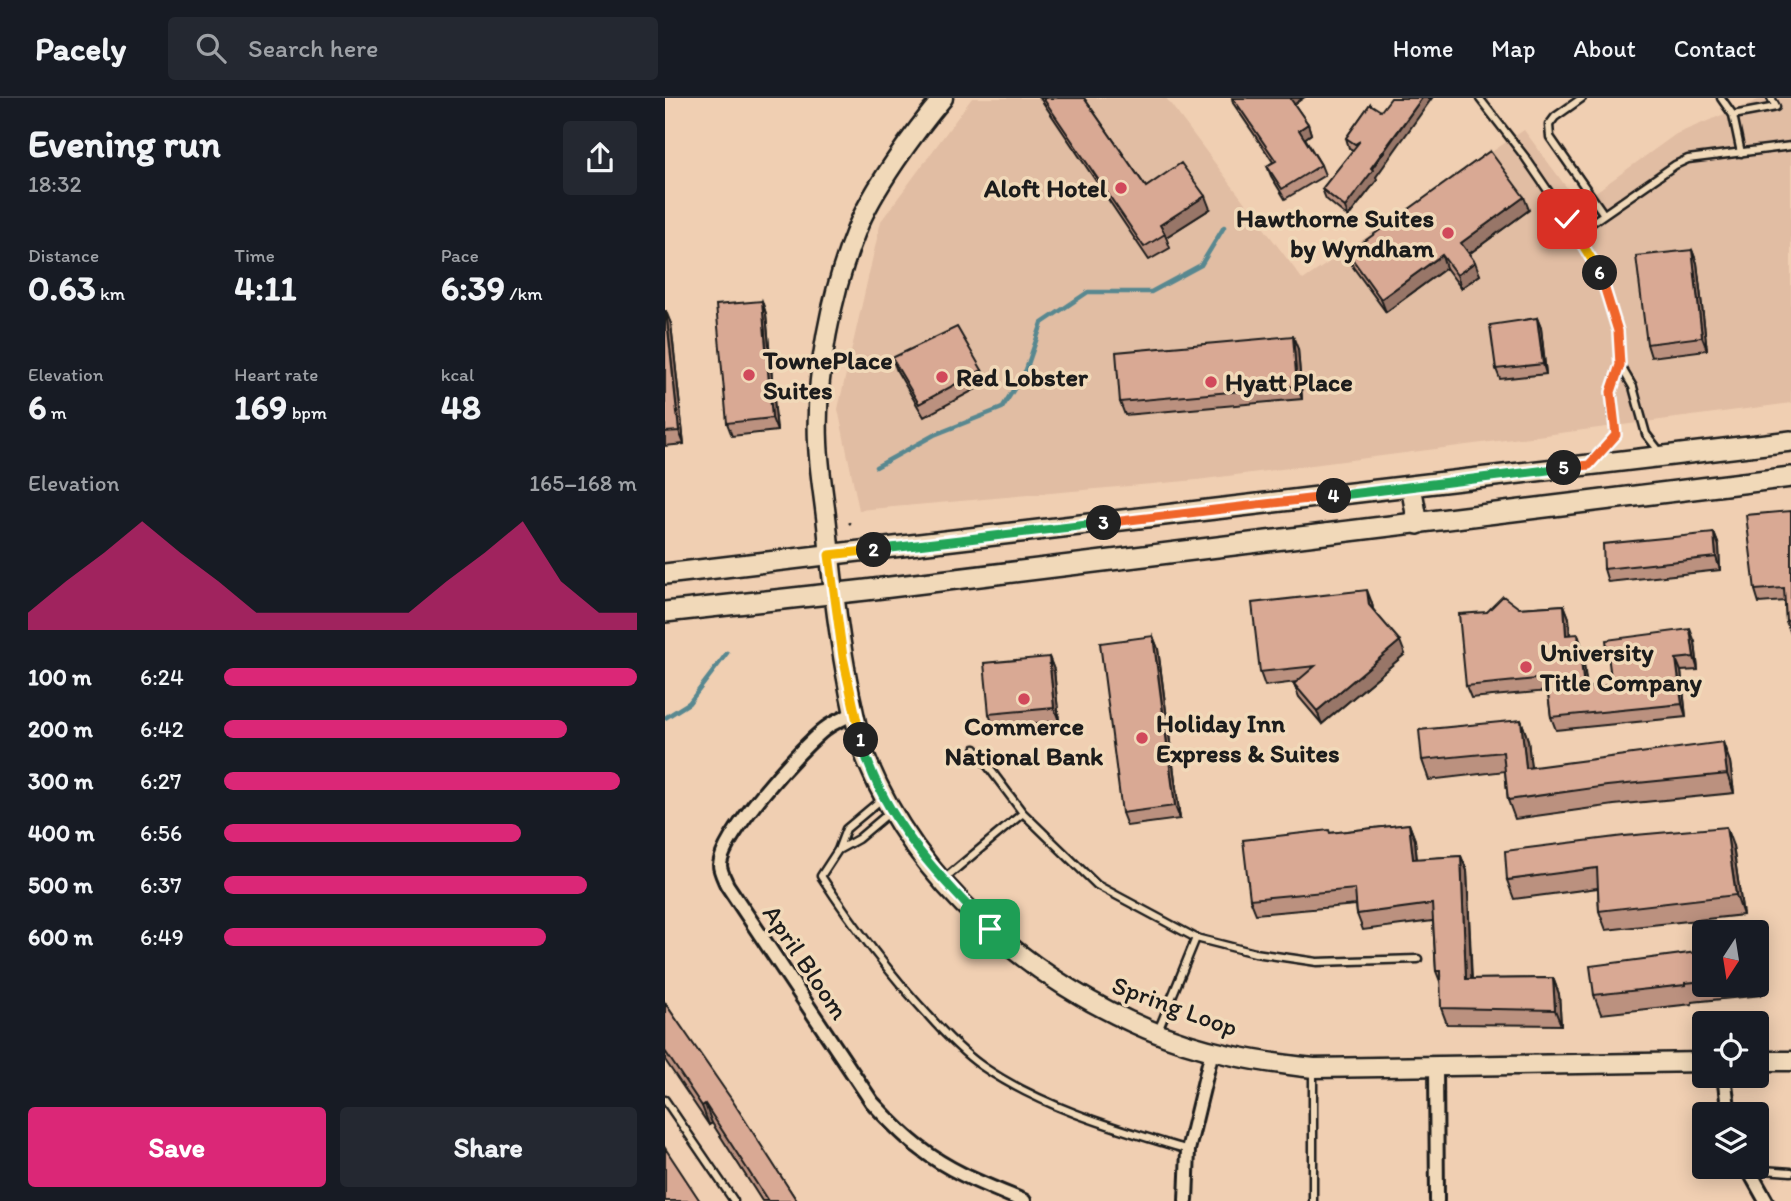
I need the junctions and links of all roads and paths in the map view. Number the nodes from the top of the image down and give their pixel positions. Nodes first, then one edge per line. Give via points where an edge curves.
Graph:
1 (943, 98) edge
2 (1582, 98) edge
3 (1721, 98) edge
4 (1771, 98) edge
5 (1480, 99) edge
6 (1733, 115) junction
7 (1791, 146) edge
8 (1741, 153) junction
9 (1603, 214) junction
10 (1577, 233) junction
11 (1620, 365) junction
12 (1791, 441) edge
13 (1663, 456) junction
14 (1589, 465) junction
15 (1791, 477) edge
16 (1411, 486) junction
17 (1418, 524) junction
18 (829, 555) junction
19 (665, 574) edge
20 (834, 594) junction
21 (665, 612) edge
22 (854, 713) junction
23 (975, 749) dead end
24 (888, 804) junction
25 (1023, 813) junction
26 (838, 850) junction
27 (942, 880) junction
28 (1196, 938) junction
29 (1417, 959) dead end
30 (1157, 1033) junction
31 (1212, 1051) junction
32 (1769, 1061) edge
33 (1791, 1061) edge
34 (1692, 1062) edge
35 (1436, 1066) junction
36 (1314, 1068) junction
37 (665, 1100) edge
38 (1188, 1150) junction
39 (1769, 1170) edge
40 (1791, 1172) edge
41 (1754, 1179) edge
42 (734, 1201) edge
43 (1024, 1201) edge
44 (1185, 1201) edge
45 (1313, 1201) edge
46 (1437, 1201) edge
47 (1766, 1201) edge

1 - 18 street, Spring Loop via 887,174 857,228 837,287 822,367 818,441
2 - 9 lane via 1555,117 1549,125 1550,137
3 - 6 lane
4 - 6 lane via 1776,107
5 - 10 lane
6 - 8 lane
7 - 8 lane
8 - 9 lane via 1688,159
9 - 10 lane
10 - 11 lane via 1599,271 1618,331
11 - 13 lane via 1633,387 1646,435
11 - 14 lane via 1611,392 1616,435
12 - 13 main road
13 - 14 main road
14 - 16 main road
15 - 17 main road
16 - 17 main road
16 - 18 main road
17 - 20 main road
18 - 19 main road
18 - 20 street, Spring Loop
20 - 21 main road
20 - 22 street, Spring Loop
22 - 24 street, Spring Loop via 867,760
22 - 43 street, April Bloom via 826,728 792,762 734,833 720,868 872,1102 946,1166
23 - 25 lane
24 - 26 lane via 858,839
24 - 26 lane via 846,829
24 - 27 street, Spring Loop
25 - 27 lane
25 - 28 lane via 1097,885
26 - 38 lane via 821,876 847,917 912,998 982,1066 1037,1097 1086,1117
27 - 30 street, Spring Loop via 990,929 1055,981
28 - 29 lane via 1317,962
28 - 30 lane
30 - 31 street, Spring Loop
31 - 36 street, Spring Loop
31 - 38 street
32 - 33 street
34 - 35 street, Spring Loop
35 - 36 street, Spring Loop
35 - 46 street
36 - 45 lane
37 - 42 lane
38 - 44 street
39 - 40 lane
41 - 47 street

